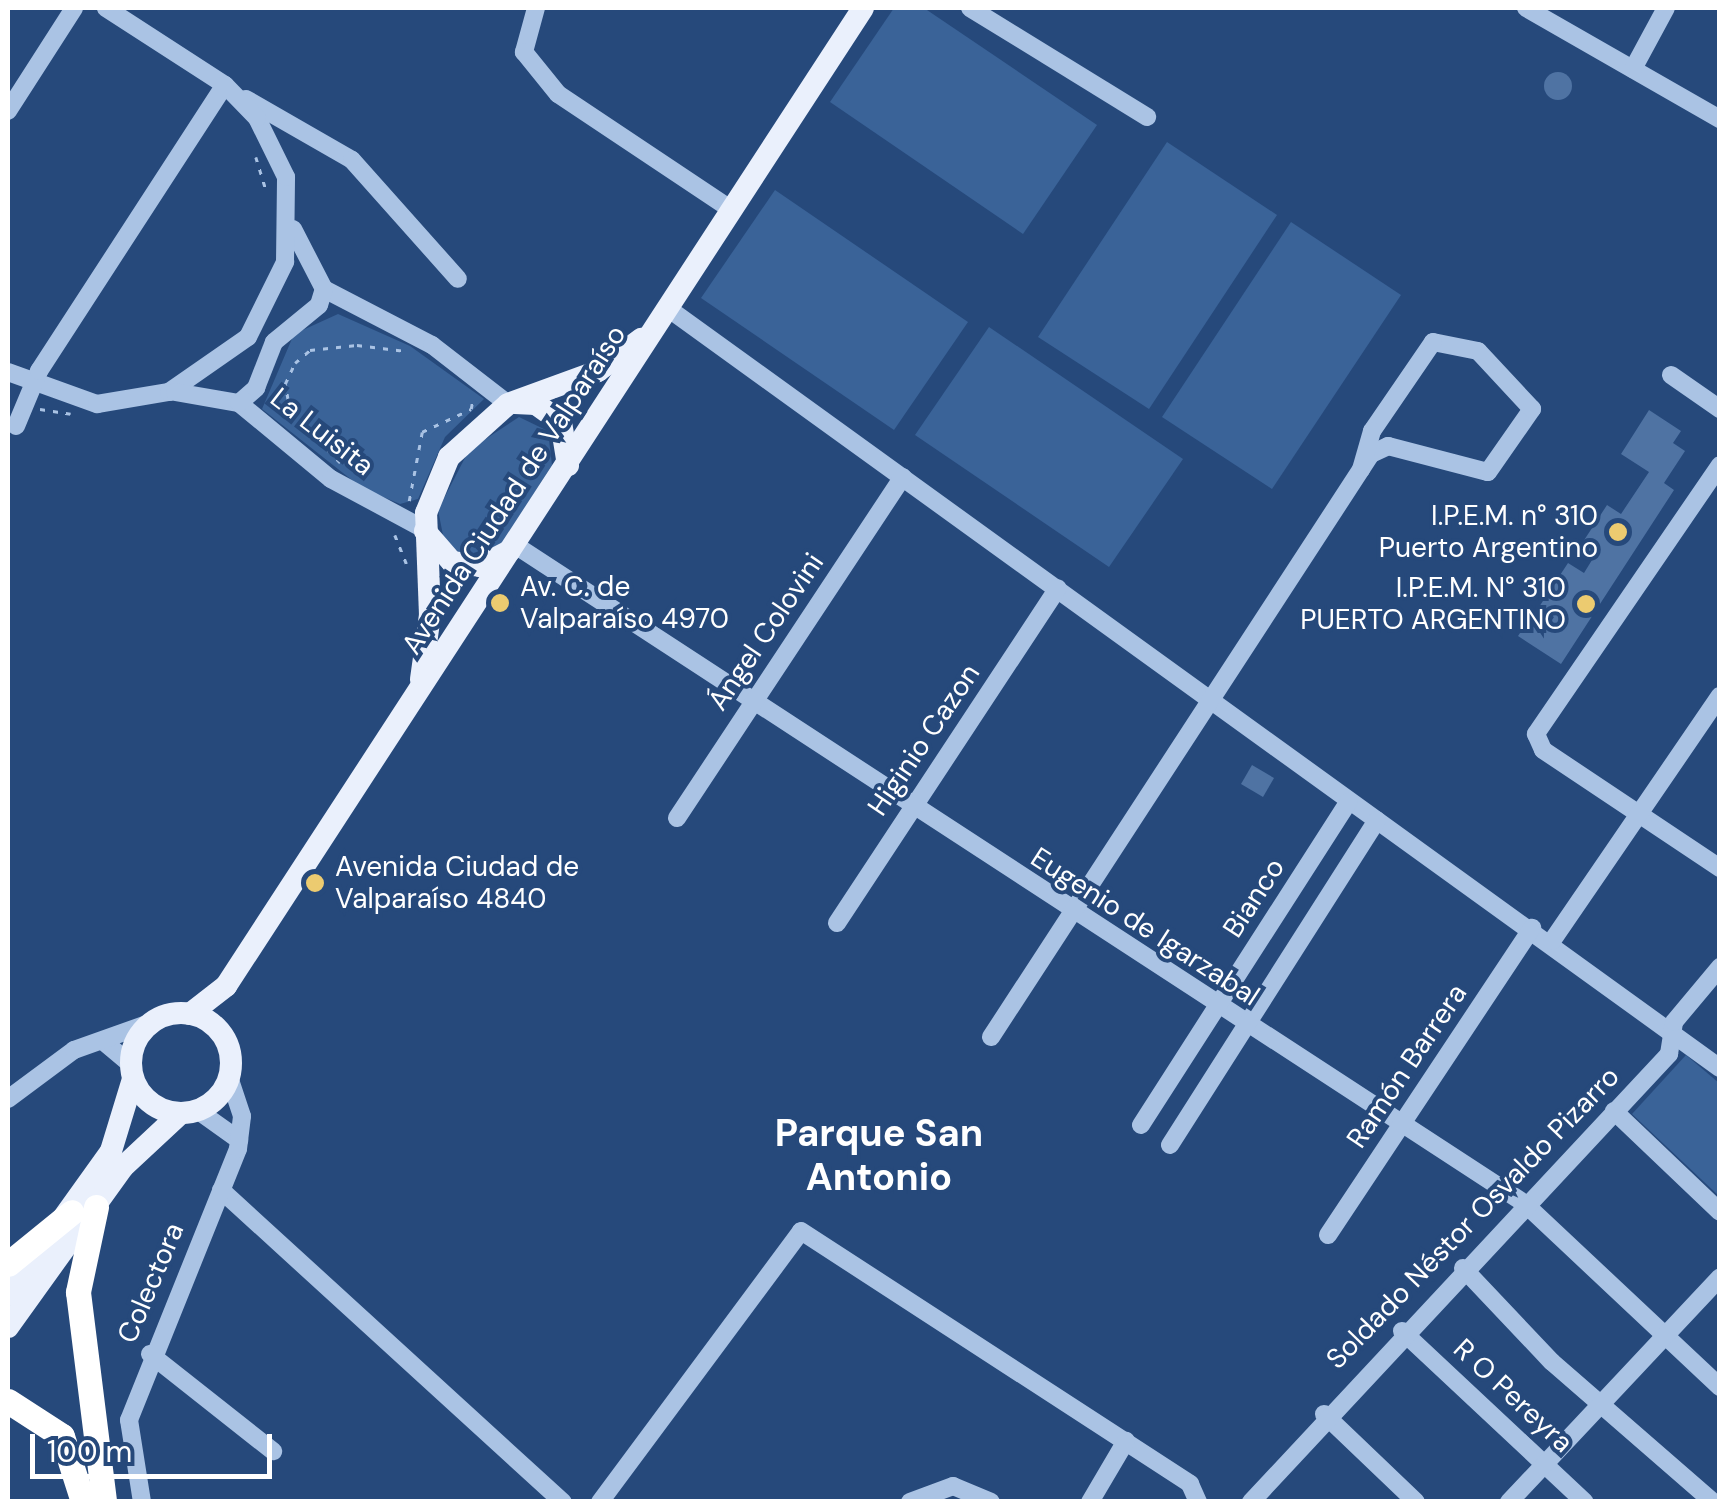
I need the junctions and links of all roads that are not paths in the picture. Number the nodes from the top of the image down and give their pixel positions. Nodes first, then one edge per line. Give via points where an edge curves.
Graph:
1 (74, 8) edge
2 (106, 8) edge
3 (536, 8) edge
4 (863, 8) edge
5 (970, 8) edge
6 (1526, 8) edge
7 (1666, 8) edge
8 (1634, 69) junction
9 (231, 90) junction
10 (8, 111) edge
11 (1147, 117) dead end
12 (1720, 118) edge
13 (732, 210) junction
14 (290, 218) junction
15 (312, 272) junction
16 (458, 278) dead end
17 (279, 281) junction
18 (324, 289) junction
19 (664, 316) junction
20 (220, 365) junction
21 (8, 372) edge
22 (1671, 376) dead end
23 (170, 392) junction
24 (27, 394) junction
25 (230, 400) junction
26 (508, 404) junction
27 (1720, 409) edge
28 (16, 426) dead end
29 (1720, 464) edge
30 (568, 465) junction
31 (1361, 469) junction
32 (903, 477) junction
33 (424, 529) junction
34 (515, 545) junction
35 (1058, 588) junction
36 (419, 690) junction
37 (1720, 696) edge
38 (1211, 699) junction
39 (752, 703) junction
40 (1348, 802) junction
41 (912, 806) junction
42 (1638, 815) junction
43 (677, 818) dead end
44 (1377, 820) junction
45 (1720, 868) edge
46 (1073, 914) junction
47 (837, 922) dead end
48 (1532, 928) junction
49 (1552, 941) junction
50 (1720, 967) edge
51 (226, 986) junction
52 (1216, 1007) junction
53 (190, 1014) junction
54 (150, 1023) junction
55 (1246, 1025) junction
56 (1671, 1029) junction
57 (220, 1032) junction
58 (991, 1038) dead end
59 (103, 1041) junction
60 (1720, 1068) edge
61 (132, 1072) junction
62 (229, 1078) junction
63 (8, 1099) edge
64 (1614, 1111) junction
65 (189, 1112) junction
66 (1141, 1125) dead end
67 (1398, 1126) junction
68 (239, 1140) junction
69 (1170, 1145) dead end
70 (221, 1190) junction
71 (1524, 1203) junction
72 (84, 1210) junction
73 (1720, 1212) edge
74 (1328, 1235) dead end
75 (8, 1264) edge
76 (1463, 1268) junction
77 (1720, 1277) edge
78 (8, 1295) edge
79 (8, 1326) edge
80 (1402, 1332) junction
81 (1666, 1334) junction
82 (150, 1354) junction
83 (1720, 1386) edge
84 (8, 1401) edge
85 (1598, 1405) junction
86 (1324, 1414) junction
87 (1126, 1442) junction
88 (273, 1450) dead end
89 (1546, 1463) junction
90 (1250, 1500) edge
91 (84, 1502) edge
92 (104, 1502) edge
93 (142, 1502) edge
94 (563, 1502) edge
95 (600, 1502) edge
96 (910, 1502) edge
97 (991, 1502) edge
98 (1090, 1502) edge
99 (1198, 1502) edge
100 (1416, 1502) edge
101 (1509, 1502) edge
102 (1586, 1502) edge
103 (1713, 1502) edge

1 - 10 street
2 - 9 street
3 - 13 street via 524,52 558,94
4 - 13 main road, Avenida Ciudad de Valparaíso
5 - 11 street
6 - 8 street
7 - 8 street
8 - 12 street
9 - 14 street via 280,158
9 - 16 street via 352,160
9 - 24 street
13 - 19 main road, Avenida Ciudad de Valparaíso
14 - 15 street
14 - 17 street
15 - 17 street
15 - 18 street
17 - 20 street via 259,323
18 - 25 street, La Luisita via 319,304 274,342 256,388
18 - 26 street via 430,344
19 - 26 main road, Avenida Ciudad de Valparaíso via 598,371
19 - 30 main road, Avenida Ciudad de Valparaíso
19 - 32 street
20 - 23 street
20 - 25 street
21 - 24 street
22 - 27 street
23 - 24 street via 82,402
23 - 25 street
24 - 28 street
25 - 33 street, La Luisita via 326,475
26 - 30 main road via 536,404 562,422
26 - 33 main road, Avenida Ciudad de Valparaíso via 449,457
29 - 42 street via 1538,726 1538,741
30 - 34 main road, Avenida Ciudad de Valparaíso
31 - 31 street via 1372,431 1432,342 1478,350 1532,408 1488,472 1388,446
31 - 38 street
32 - 35 street
32 - 39 street, Ángel Colovini
33 - 34 main road via 441,556 463,564 500,560
33 - 36 main road, Avenida Ciudad de Valparaíso via 430,615
34 - 36 main road, Avenida Ciudad de Valparaíso
34 - 39 street, Eugenio de Igarzabal
35 - 38 street
35 - 41 street, Higinio Cazon
36 - 51 main road, Avenida Ciudad de Valparaíso
37 - 42 street
38 - 40 street
38 - 46 street
39 - 41 street, Eugenio de Igarzabal
39 - 43 street, Ángel Colovini
40 - 44 street
40 - 52 street, Bianco
41 - 46 street, Eugenio de Igarzabal
41 - 47 street, Higinio Cazon
42 - 45 street
42 - 49 street
44 - 48 street
44 - 55 street
46 - 52 street, Eugenio de Igarzabal
46 - 58 street
48 - 49 street
48 - 67 street, Ramón Barrera
49 - 56 street
50 - 56 street, Soldado Néstor Osvaldo Pizarro
51 - 53 main road, Avenida Ciudad de Valparaíso
51 - 57 main road, Avenida Ciudad de Valparaíso
52 - 55 street, Eugenio de Igarzabal
52 - 66 street, Bianco
53 - 54 main road
53 - 57 main road
54 - 59 street
54 - 61 main road
55 - 67 street, Eugenio de Igarzabal
55 - 69 street
56 - 60 street
56 - 64 street, Soldado Néstor Osvaldo Pizarro via 1669,1054
57 - 62 main road
59 - 61 street
59 - 63 street via 74,1050
61 - 65 main road via 151,1104
61 - 72 main road via 111,1151
62 - 65 main road
62 - 68 street via 242,1116
64 - 71 street, Soldado Néstor Osvaldo Pizarro
64 - 73 street
65 - 68 street
65 - 72 main road via 133,1155
67 - 71 street, Eugenio de Igarzabal
67 - 74 street, Ramón Barrera
68 - 70 street, Colectora
70 - 82 street, Colectora
70 - 94 street
71 - 76 street, Soldado Néstor Osvaldo Pizarro
71 - 81 street, Eugenio de Igarzabal
72 - 75 highway
72 - 78 main road
72 - 79 main road
72 - 92 highway via 78,1292
76 - 80 street, Soldado Néstor Osvaldo Pizarro
76 - 85 street
77 - 81 street
80 - 86 street, Soldado Néstor Osvaldo Pizarro
80 - 89 street, R O Pereyra
81 - 83 street, Eugenio de Igarzabal
81 - 85 street
82 - 88 street
82 - 93 street, Colectora via 129,1420
84 - 91 highway via 62,1436
85 - 89 street
85 - 103 street
86 - 90 street, Soldado Néstor Osvaldo Pizarro
86 - 100 street
87 - 95 street via 801,1231
87 - 98 street
87 - 99 street via 1190,1484
89 - 101 street
89 - 102 street, R O Pereyra
96 - 97 street via 953,1486

